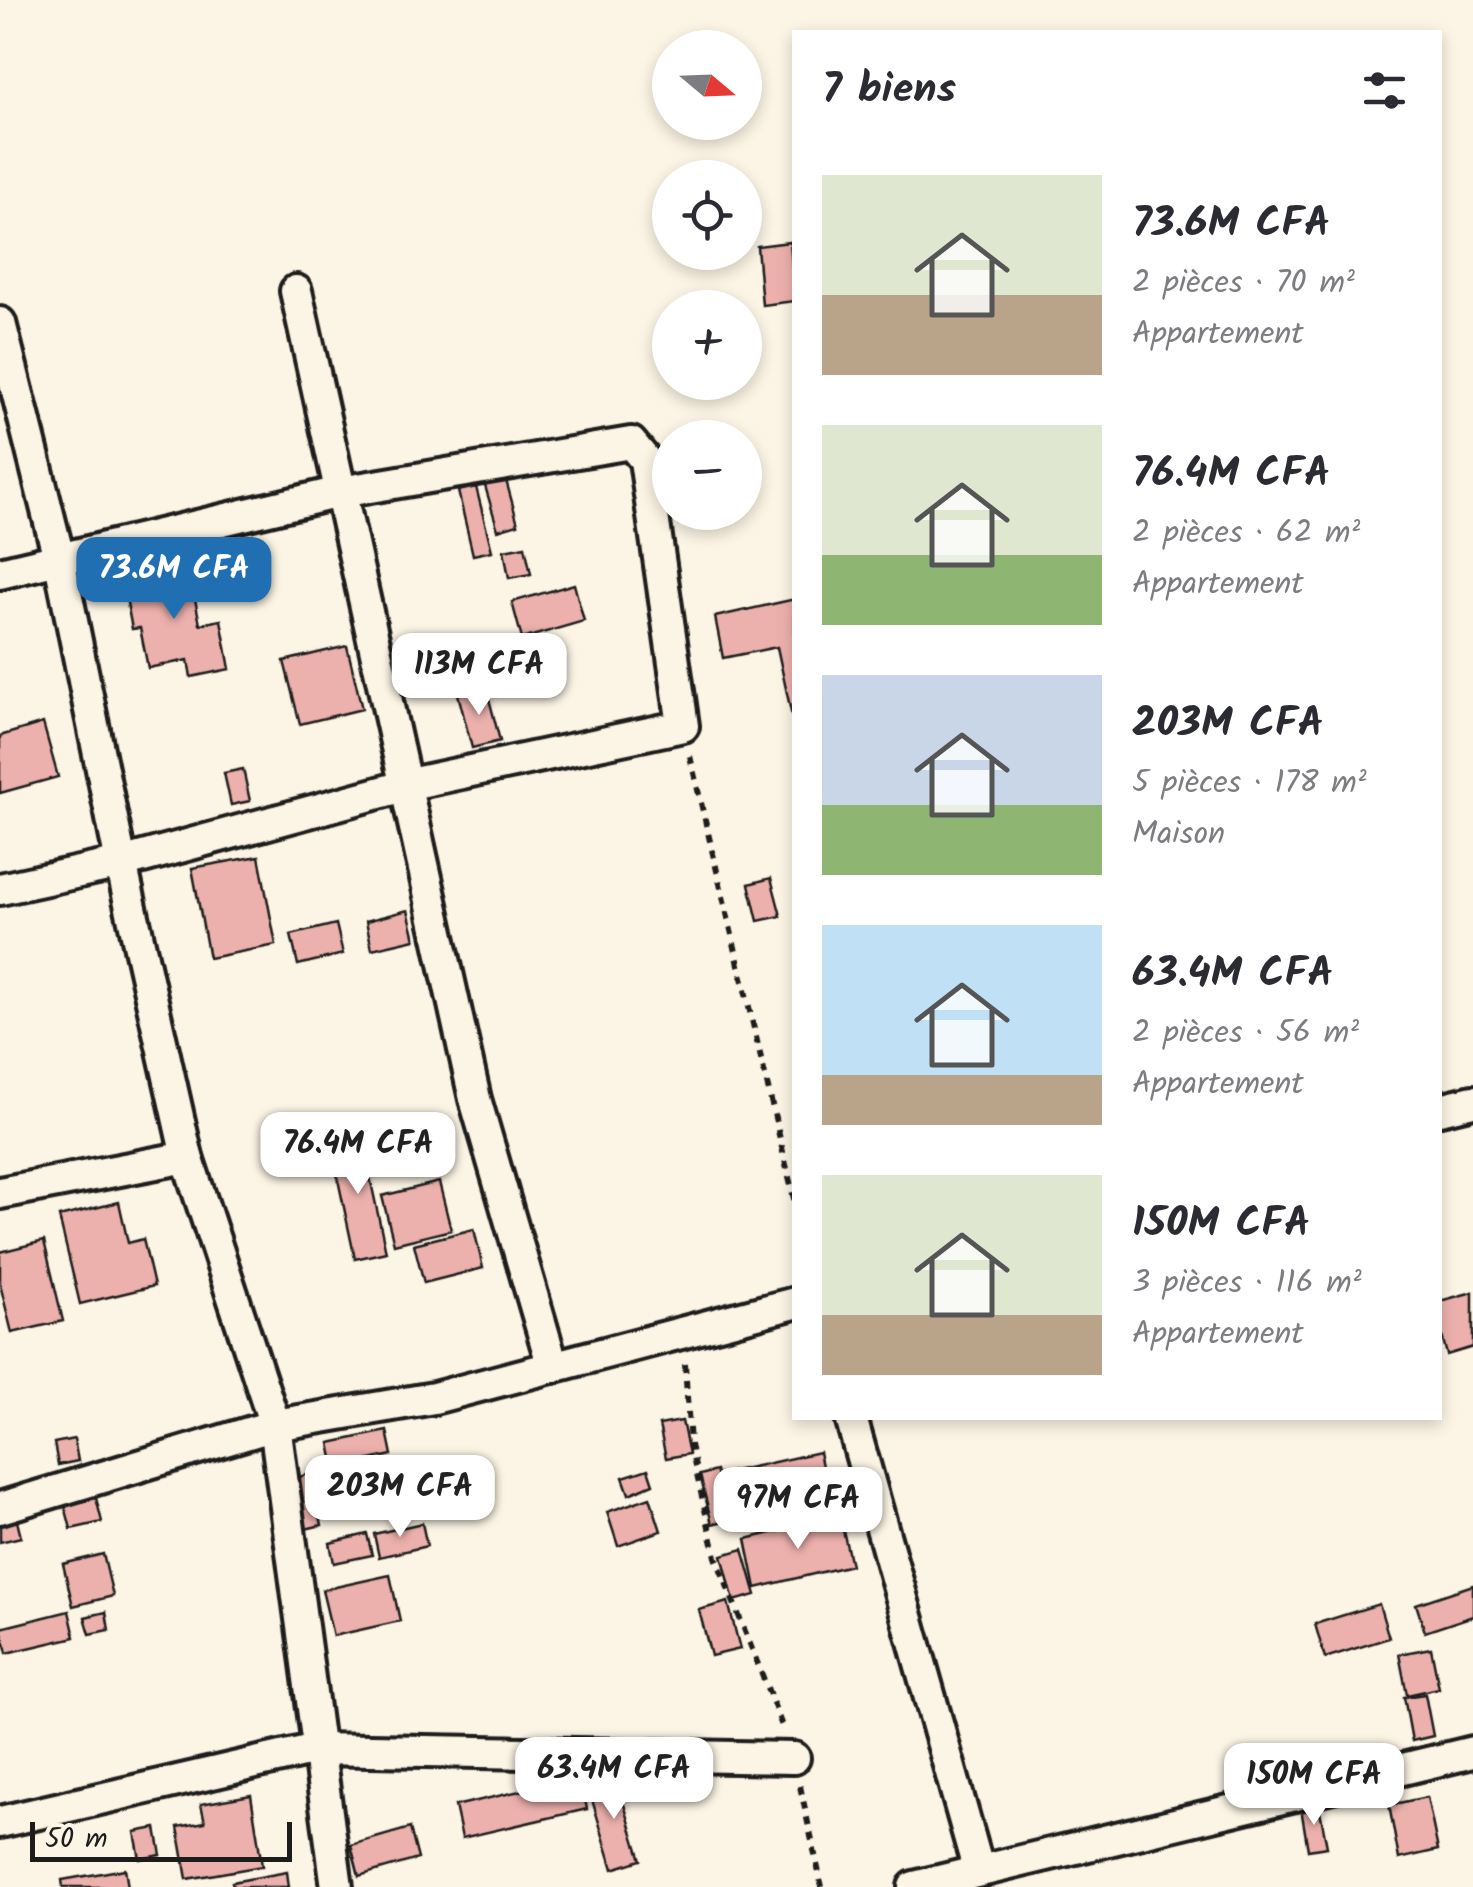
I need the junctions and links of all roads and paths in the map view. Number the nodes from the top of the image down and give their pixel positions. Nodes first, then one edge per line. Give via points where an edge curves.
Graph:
1 (296, 291) dead end
2 (0, 324) edge
3 (340, 492) junction
4 (60, 562) junction
5 (0, 573) edge
6 (682, 726) junction
7 (402, 786) junction
8 (120, 863) junction
9 (0, 888) edge
10 (1473, 1101) edge
11 (1442, 1109) edge
12 (188, 1157) junction
13 (792, 1190) edge
14 (0, 1193) edge
15 (792, 1304) edge
16 (684, 1333) junction
17 (553, 1367) junction
18 (852, 1420) edge
19 (275, 1425) junction
20 (0, 1508) edge
21 (316, 1749) junction
22 (1473, 1752) edge
23 (794, 1758) junction
24 (0, 1822) edge
25 (978, 1868) junction
26 (336, 1887) edge
27 (822, 1887) edge
28 (914, 1887) edge

1 - 3 street
2 - 4 street
3 - 4 street
3 - 6 street via 619,444 639,447
3 - 7 street
4 - 5 street
4 - 8 street
6 - 7 street
6 - 13 path
7 - 8 street
7 - 17 street via 475,1099
8 - 9 street
8 - 12 street
10 - 11 street
12 - 14 street
12 - 19 street
15 - 16 street
16 - 17 street
16 - 23 path via 690,1446 716,1557
17 - 19 street via 434,1398
18 - 25 street
19 - 20 street
19 - 21 street
21 - 23 street
21 - 24 street
21 - 26 street
22 - 25 street
23 - 27 path
25 - 28 street

